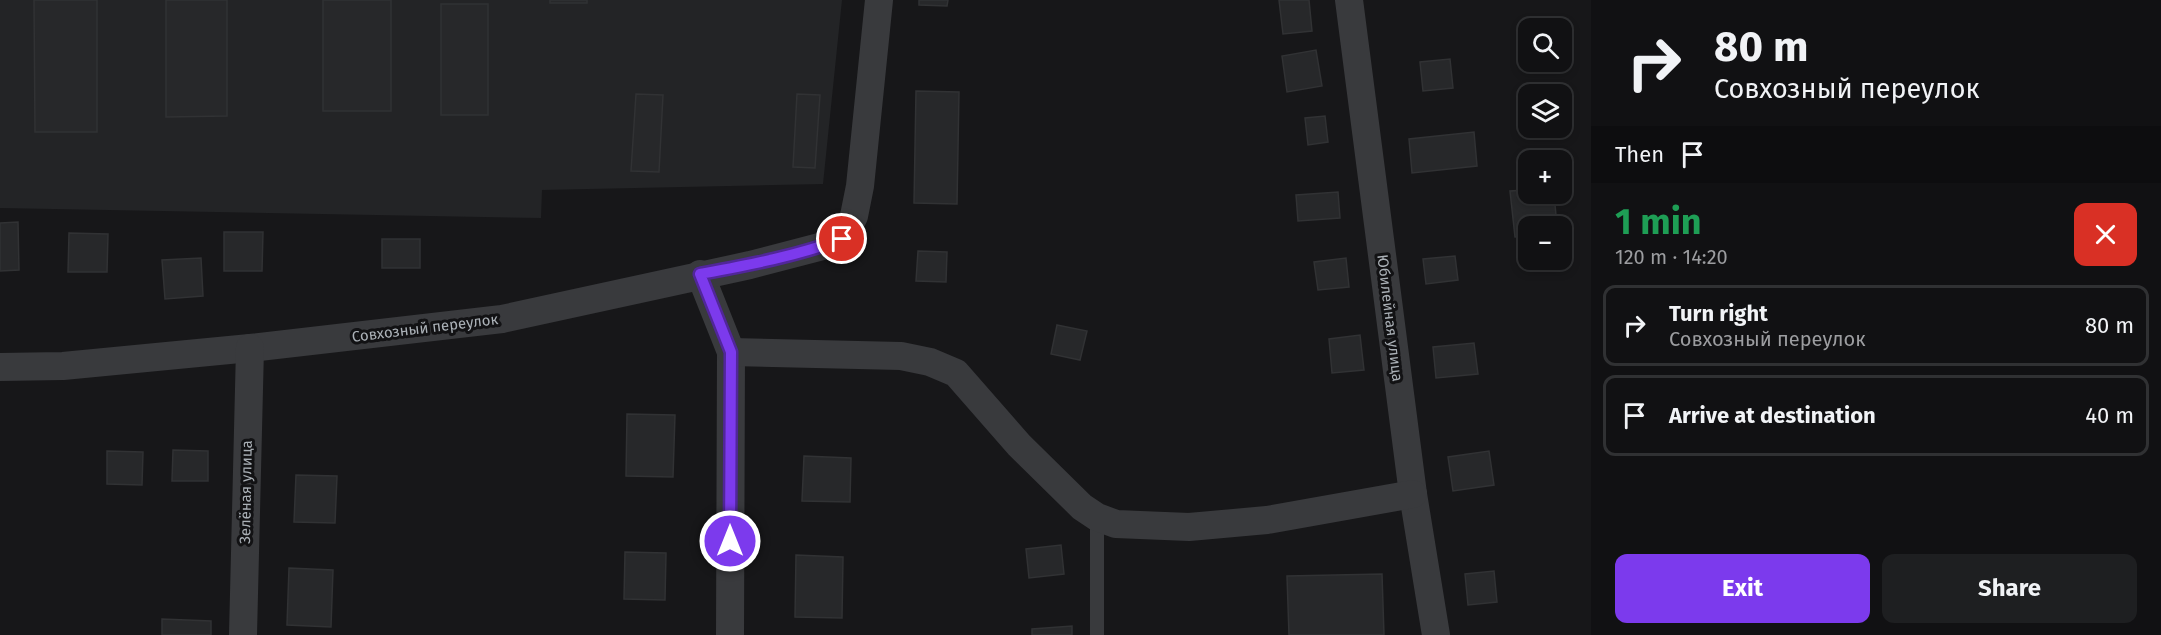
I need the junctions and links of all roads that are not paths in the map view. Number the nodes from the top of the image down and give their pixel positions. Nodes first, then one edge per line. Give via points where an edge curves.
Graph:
1 (879, 0) edge
2 (1349, 0) edge
3 (700, 274) junction
4 (250, 348) junction
5 (731, 352) junction
6 (0, 367) edge
7 (1413, 494) junction
8 (1097, 517) junction
9 (243, 635) edge
10 (730, 635) edge
11 (1097, 635) edge
12 (1436, 635) edge

1 - 3 street, Совхозный переулок via 860,186 854,216 842,239 750,265
2 - 7 street, Юбилейная улица
3 - 4 street, Совхозный переулок via 502,319
3 - 5 street
4 - 6 street, Совхозный переулок via 63,366
4 - 9 street, Зелёная улица
5 - 8 street via 901,356 948,369 956,373 1019,445
5 - 10 street
7 - 8 street via 1267,520 1190,527 1116,524
7 - 12 street, Юбилейная улица
8 - 11 lane

